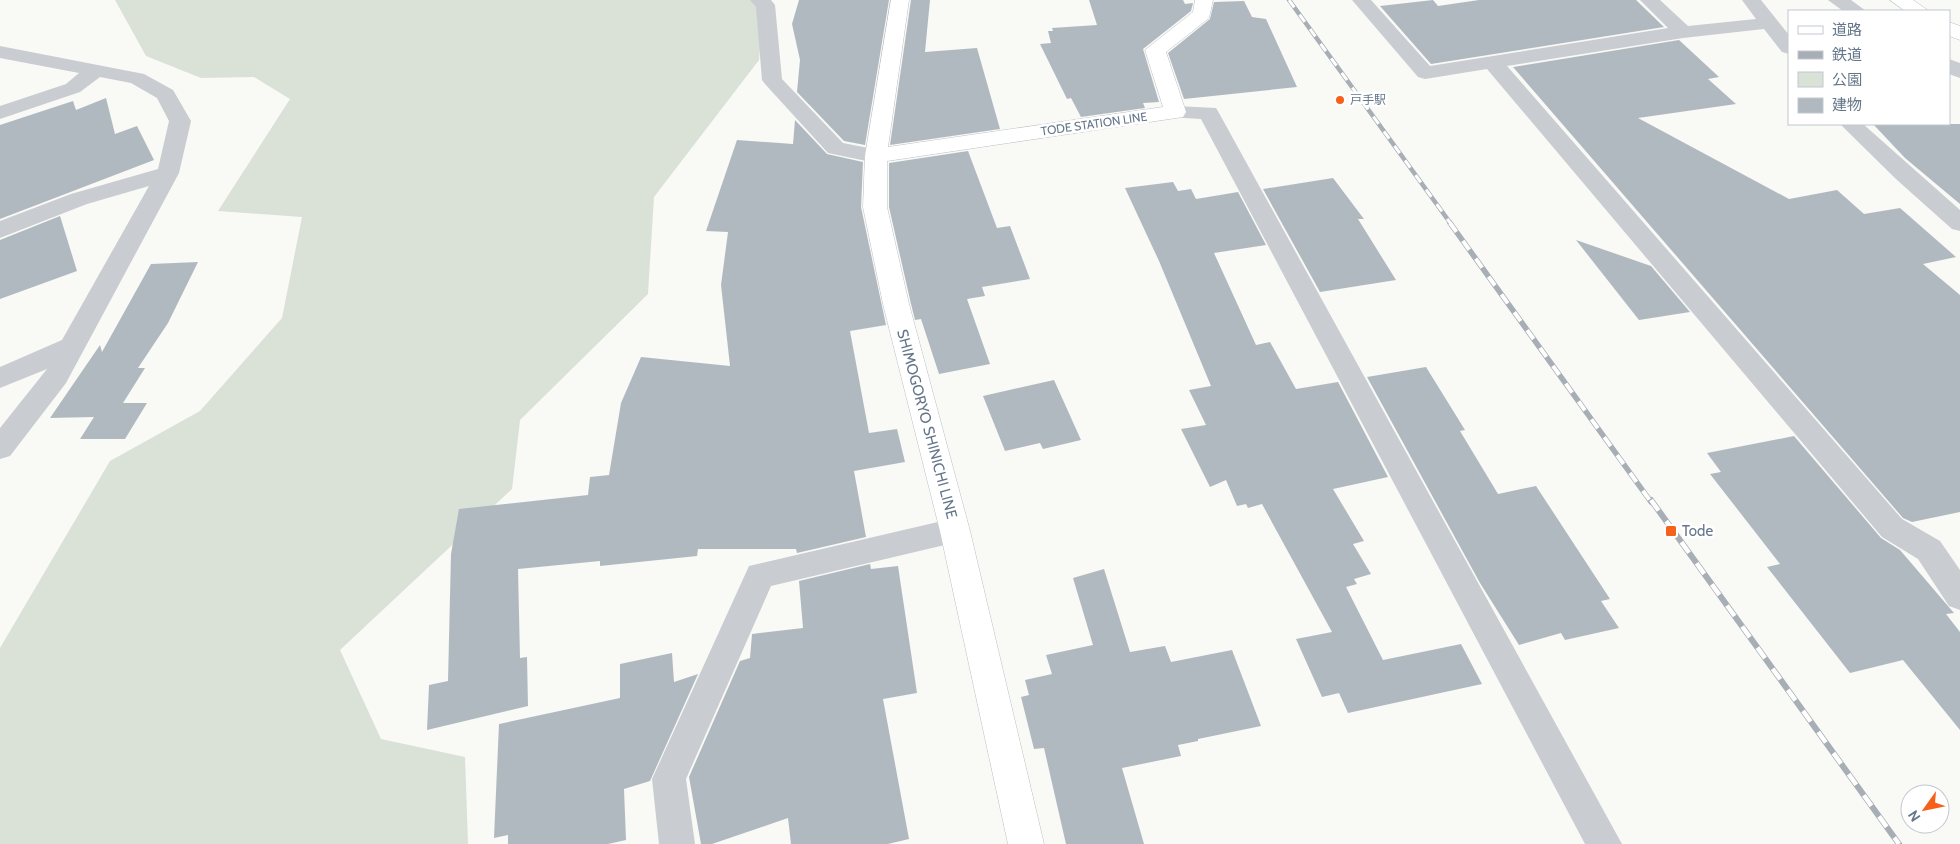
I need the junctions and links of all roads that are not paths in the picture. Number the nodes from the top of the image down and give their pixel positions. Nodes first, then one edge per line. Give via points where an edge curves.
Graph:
1 (759, 0) edge
2 (900, 0) edge
3 (1204, 0) edge
4 (1361, 0) edge
5 (1649, 0) edge
6 (1751, 0) edge
7 (1837, 0) edge
8 (1899, 0) edge
9 (1854, 10) edge
10 (1917, 10) edge
11 (1769, 23) junction
12 (1682, 32) junction
13 (1788, 47) edge
14 (0, 52) edge
15 (1492, 63) junction
16 (96, 70) junction
17 (1175, 112) junction
18 (0, 114) edge
19 (1852, 125) edge
20 (876, 156) junction
21 (168, 173) junction
22 (1960, 223) edge
23 (0, 230) edge
24 (72, 347) junction
25 (0, 378) edge
26 (0, 448) edge
27 (956, 530) junction
28 (1960, 596) edge
29 (677, 844) edge
30 (1026, 844) edge
31 (1604, 844) edge

1 - 20 street via 765,6 772,80 836,148
2 - 20 main road, SHIMOGORYO SHINICHI LINE
3 - 17 main road via 1202,14 1155,50
4 - 15 street via 1425,73
5 - 12 street
6 - 11 street
7 - 9 street
8 - 10 main road
11 - 12 street
11 - 13 street
12 - 15 street
14 - 16 street
15 - 28 street via 1892,528 1928,550
16 - 18 street via 73,88
16 - 21 street via 137,78 166,94 180,121
17 - 20 main road, TODE STATION LINE
17 - 31 street via 1208,113
19 - 22 street
20 - 27 main road, SHIMOGORYO SHINICHI LINE via 875,207 896,304
21 - 23 street via 79,199
21 - 24 street
24 - 25 street
24 - 26 street via 53,383
27 - 29 street via 760,574 669,778
27 - 30 main road, SHIMOGORYO SHINICHI LINE

